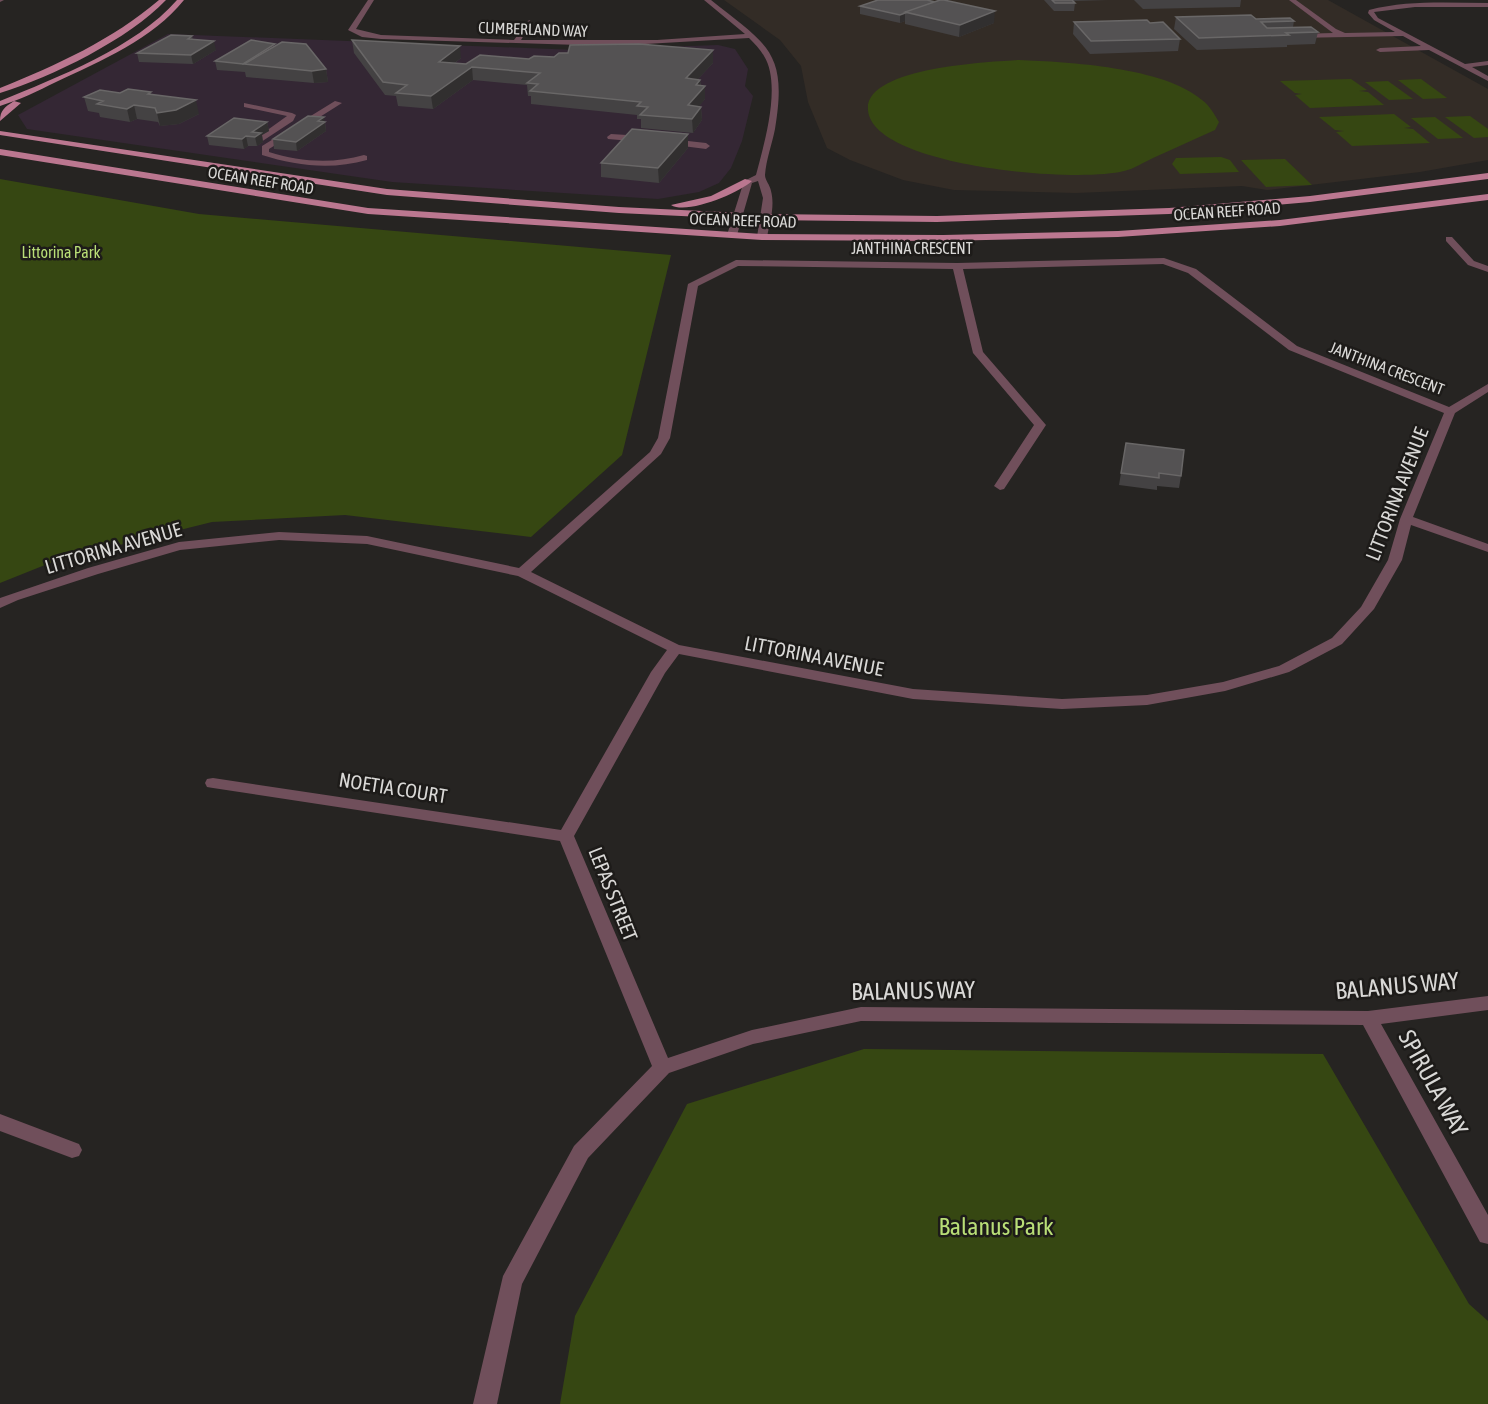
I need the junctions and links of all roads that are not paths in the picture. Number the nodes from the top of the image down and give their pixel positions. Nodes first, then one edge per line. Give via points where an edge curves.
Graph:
1 (163, 0) edge
2 (180, 0) edge
3 (371, 0) edge
4 (707, 0) edge
5 (1292, 0) edge
6 (1488, 5) edge
7 (529, 22) dead end
8 (1405, 34) junction
9 (1345, 35) junction
10 (749, 36) junction
11 (1289, 36) edge
12 (516, 42) junction
13 (1430, 48) junction
14 (1380, 50) dead end
15 (91, 60) junction
16 (1488, 63) edge
17 (1465, 66) junction
18 (46, 72) junction
19 (67, 76) junction
20 (1488, 79) edge
21 (0, 92) edge
22 (0, 104) edge
23 (338, 104) dead end
24 (247, 105) dead end
25 (0, 119) edge
26 (2, 132) edge
27 (611, 137) dead end
28 (648, 140) edge
29 (258, 141) edge
30 (660, 141) edge
31 (706, 146) dead end
32 (0, 152) edge
33 (0, 159) edge
34 (364, 159) dead end
35 (1488, 176) edge
36 (760, 177) junction
37 (748, 181) junction
38 (195, 185) junction
39 (1488, 198) edge
40 (620, 210) junction
41 (738, 215) junction
42 (766, 216) junction
43 (732, 235) junction
44 (762, 237) junction
45 (1449, 239) dead end
46 (957, 266) junction
47 (1488, 269) edge
48 (1488, 387) edge
49 (1450, 411) junction
50 (1000, 486) dead end
51 (1406, 519) junction
52 (1488, 548) edge
53 (522, 573) junction
54 (0, 604) edge
55 (675, 649) junction
56 (213, 783) dead end
57 (566, 836) junction
58 (1488, 1003) edge
59 (1368, 1018) junction
60 (662, 1068) junction
61 (0, 1122) edge
62 (72, 1150) dead end
63 (1488, 1235) edge
64 (485, 1404) edge

1 - 18 main road via 123,30
2 - 15 main road via 152,26
3 - 12 street, CUMBERLAND WAY via 352,30 364,35
4 - 10 street
5 - 9 street
6 - 8 street via 1371,10 1371,16
7 - 12 street
8 - 9 street
8 - 13 street
9 - 11 street
10 - 12 street, CUMBERLAND WAY via 634,44
10 - 36 street via 768,55 775,82
13 - 14 street
13 - 17 street
15 - 18 main road
15 - 19 main road
16 - 17 street
17 - 20 street
18 - 21 main road
19 - 22 main road
19 - 25 main road via 8,108
23 - 34 street via 265,148 265,153 340,164
24 - 29 street via 292,115
26 - 40 main road, OCEAN REEF ROAD via 387,192
27 - 28 street
30 - 31 street
32 - 38 main road, OCEAN REEF ROAD
33 - 38 main road via 104,176
35 - 42 main road, OCEAN REEF ROAD via 1310,200 1169,211 937,219
36 - 37 street
36 - 42 street via 767,184
37 - 40 main road via 731,192 696,203
37 - 41 street
38 - 43 main road, OCEAN REEF ROAD via 368,211
39 - 44 main road, OCEAN REEF ROAD via 1280,223 1118,234
40 - 41 main road, OCEAN REEF ROAD
41 - 42 main road, OCEAN REEF ROAD
41 - 43 street
42 - 44 street
43 - 44 main road, OCEAN REEF ROAD
45 - 47 street via 1471,262
46 - 49 street, JANTHINA CRESCENT via 1164,261 1192,271 1293,348
46 - 50 street via 978,353 1040,425
46 - 53 street, JANTHINA CRESCENT via 736,263 693,284 664,438 655,454
48 - 49 street, LITTORINA AVENUE
49 - 51 street, LITTORINA AVENUE
51 - 52 street
51 - 55 street, LITTORINA AVENUE via 1395,560 1366,609 1337,641 1284,669 1225,686 1147,700 1062,704 913,694
53 - 54 street, LITTORINA AVENUE via 367,540 279,536 179,546
53 - 55 street, LITTORINA AVENUE
55 - 57 street, LEPAS STREET via 658,672
56 - 57 street, NOETIA COURT
57 - 60 street, LEPAS STREET
58 - 59 street, BALANUS WAY
59 - 60 street, BALANUS WAY via 861,1014 752,1037
59 - 63 street, SPIRULA WAY
60 - 64 street, BALANUS WAY via 581,1152 511,1283
61 - 62 street

